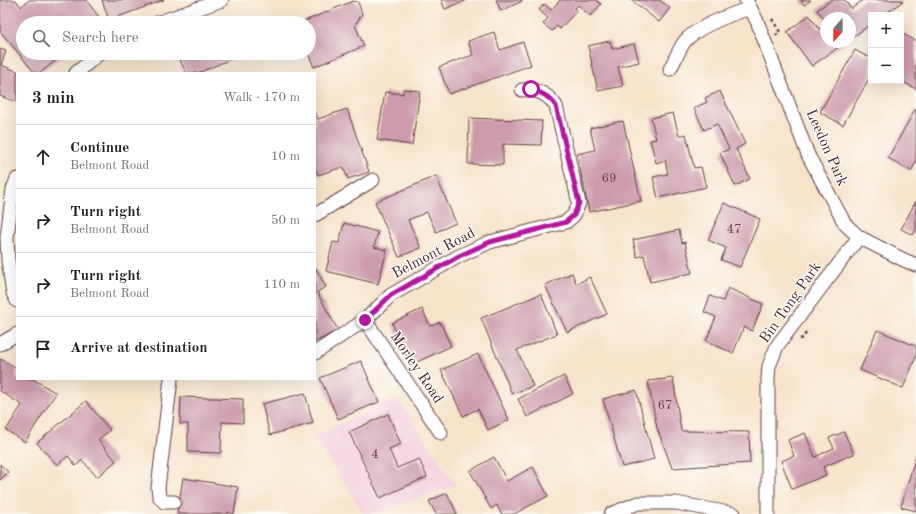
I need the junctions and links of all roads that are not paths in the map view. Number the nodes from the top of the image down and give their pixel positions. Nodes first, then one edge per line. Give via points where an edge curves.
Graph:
1 (222, 0) edge
2 (748, 4) edge
3 (177, 16) edge
4 (92, 60) edge
5 (670, 69) dead end
6 (77, 72) edge
7 (522, 90) dead end
8 (373, 180) dead end
9 (16, 182) edge
10 (316, 214) edge
11 (859, 237) junction
12 (4, 260) edge
13 (916, 265) edge
14 (16, 299) edge
15 (365, 320) junction
16 (16, 335) edge
17 (0, 344) edge
18 (316, 352) edge
19 (171, 380) edge
20 (441, 433) dead end
21 (174, 502) dead end
22 (611, 514) edge
23 (734, 514) edge
24 (768, 514) edge

1 - 3 street
2 - 5 street, Leedon Park via 695,32 685,41
2 - 11 street, Leedon Park via 757,21 808,155 845,224
4 - 6 street
7 - 15 street, Belmont Road via 531,89 543,94 556,106 579,203 574,215 566,222 490,242 459,256 391,295
8 - 10 street
9 - 12 street
11 - 13 street, Leedon Park
11 - 24 street, Bin Tong Park via 777,346 769,366
12 - 14 street
15 - 18 street, Belmont Road
15 - 20 street, Morley Road
16 - 17 street
19 - 21 street via 158,488 159,496 164,502
22 - 23 street via 638,503 676,503

